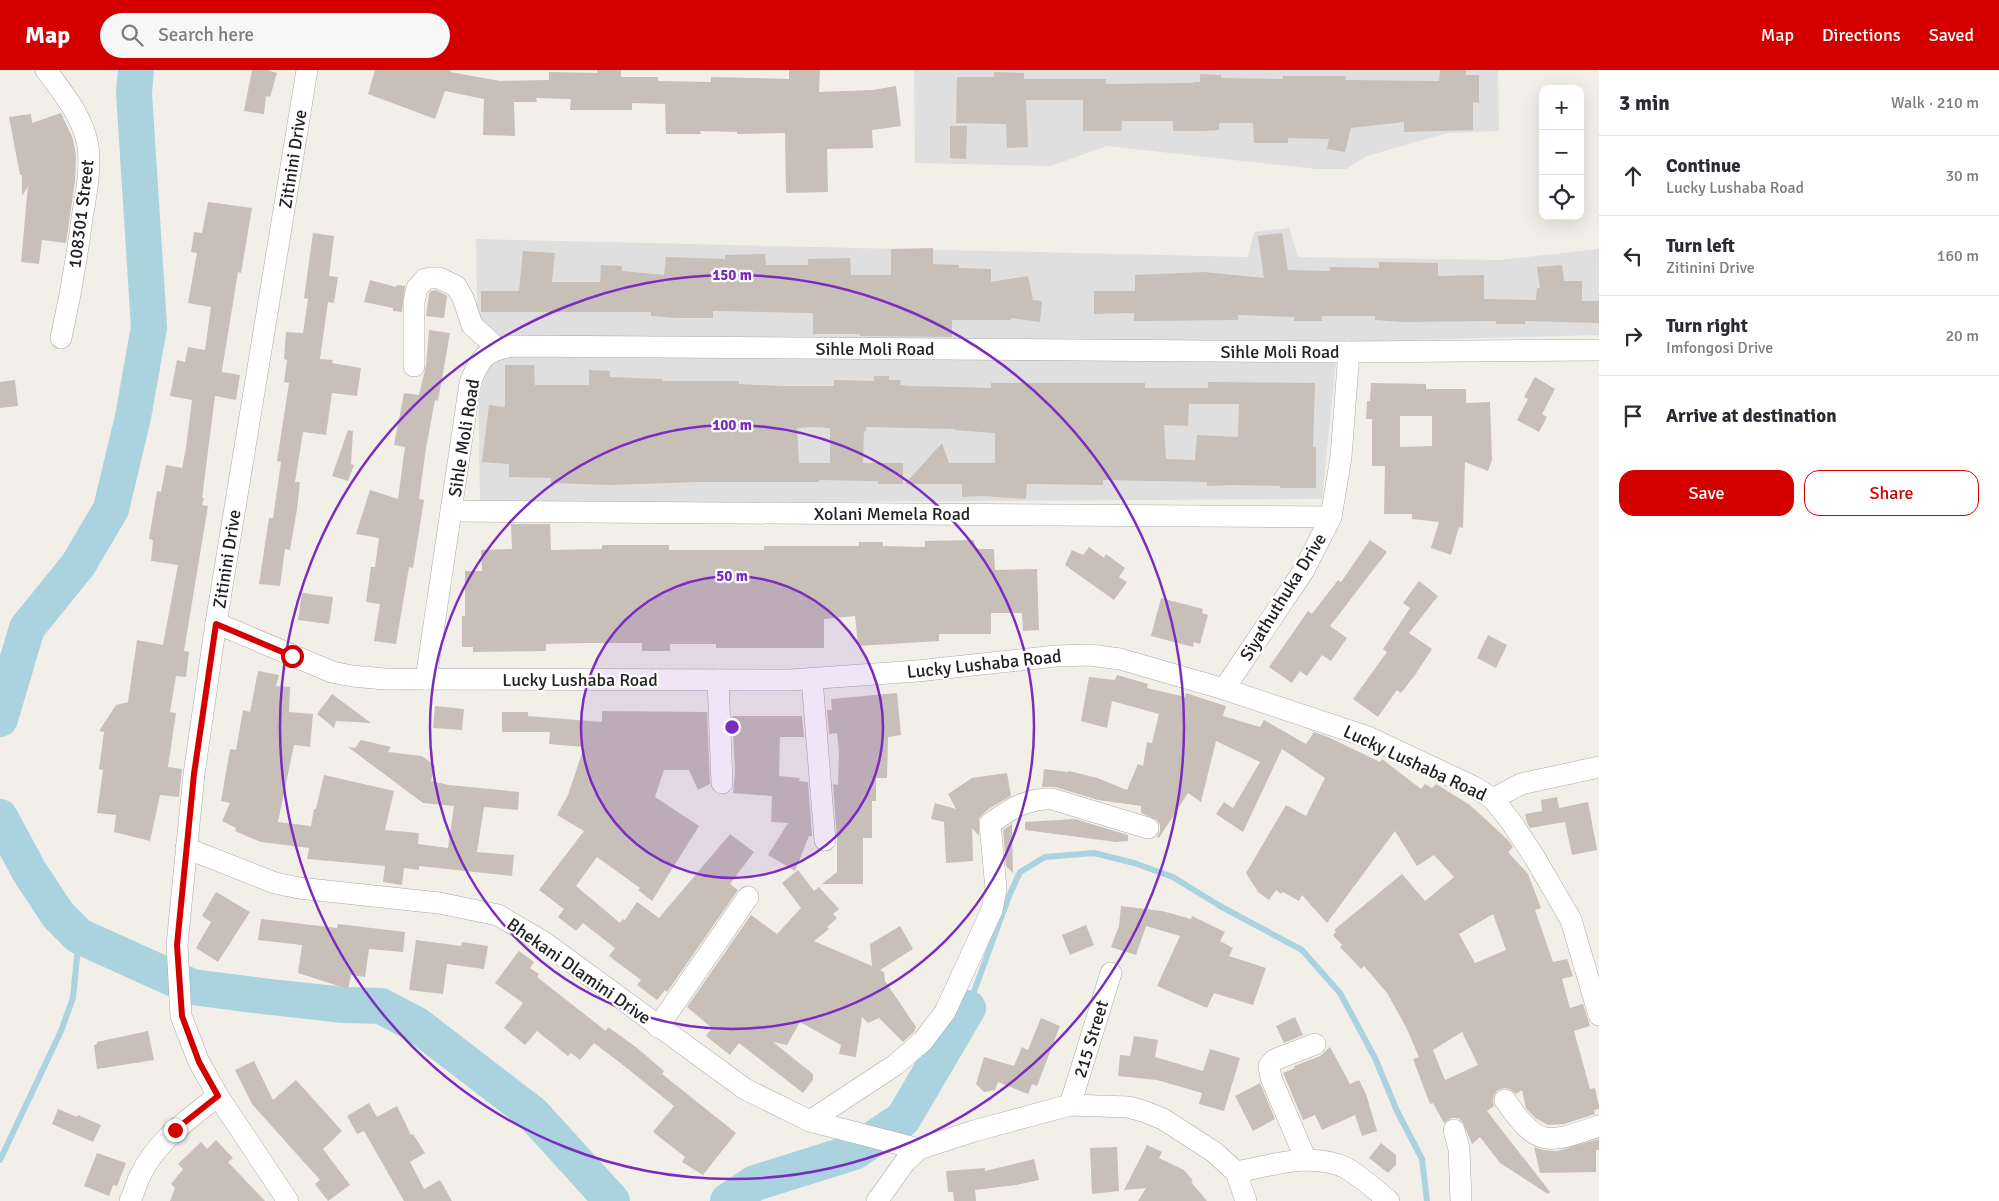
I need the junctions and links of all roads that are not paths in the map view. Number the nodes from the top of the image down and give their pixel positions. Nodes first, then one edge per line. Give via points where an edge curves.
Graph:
1 (46, 70) edge
2 (307, 70) edge
3 (62, 338) dead end
4 (497, 348) junction
5 (1599, 350) edge
6 (1349, 352) junction
7 (414, 366) dead end
8 (452, 511) junction
9 (1332, 517) junction
10 (216, 624) junction
11 (426, 679) junction
12 (812, 679) junction
13 (718, 680) junction
14 (1224, 689) junction
15 (1599, 767) edge
16 (722, 783) dead end
17 (1493, 799) junction
18 (1148, 828) dead end
19 (825, 840) dead end
20 (186, 848) junction
21 (748, 897) dead end
22 (1111, 973) dead end
23 (1599, 1015) edge
24 (658, 1027) junction
25 (1315, 1044) dead end
26 (218, 1096) junction
27 (1505, 1100) dead end
28 (1070, 1105) junction
29 (810, 1121) junction
30 (1599, 1126) edge
31 (1454, 1130) dead end
32 (911, 1148) junction
33 (1306, 1160) junction
34 (1236, 1172) junction
35 (130, 1201) edge
36 (288, 1201) edge
37 (877, 1201) edge
38 (1246, 1201) edge
39 (1389, 1201) edge
40 (1461, 1201) edge

1 - 3 street, 108301 Street via 74,109 88,145 89,164 76,261
2 - 10 street, Zitinini Drive
4 - 6 street, Sihle Moli Road
4 - 7 street via 472,325 456,286 431,278 417,288 414,302
4 - 8 street, Sihle Moli Road via 486,354 477,365 470,383
5 - 6 street, Sihle Moli Road
6 - 9 street, Siyathuthuka Drive via 1341,458
8 - 9 street, Xolani Memela Road
8 - 11 street, Sihle Moli Road
9 - 14 street, Siyathuthuka Drive via 1304,570
10 - 11 street, Lucky Lushaba Road via 332,672 386,679
10 - 20 street, Zitinini Drive
11 - 13 street, Lucky Lushaba Road
12 - 13 street, Lucky Lushaba Road
12 - 14 street, Lucky Lushaba Road via 1090,655 1120,659
12 - 19 street
13 - 16 street
14 - 17 street, Lucky Lushaba Road via 1368,737
15 - 17 street via 1521,784
17 - 23 street, Lucky Lushaba Road via 1530,851 1571,920
18 - 29 street via 1052,799 1038,798 1014,806 990,824 996,889 992,910 945,1012 923,1041 895,1065
20 - 24 street, Bhekani Dlamini Drive via 274,883 439,903 498,914 545,943
20 - 26 street, Zitinini Drive via 177,945 182,1016 199,1062
21 - 24 street
22 - 28 street, 215 Street
24 - 29 street, Bhekani Dlamini Drive via 745,1089
25 - 33 street via 1274,1060 1269,1066 1271,1078
26 - 35 street via 157,1148 140,1175
26 - 36 street, Zitinini Drive
27 - 30 street via 1521,1123 1546,1139
28 - 32 street
28 - 34 street via 1128,1107 1157,1116 1199,1141
29 - 32 street, Bhekani Dlamini Drive
31 - 40 street
32 - 37 street via 905,1162
33 - 34 street
33 - 39 street via 1344,1168
34 - 38 street

